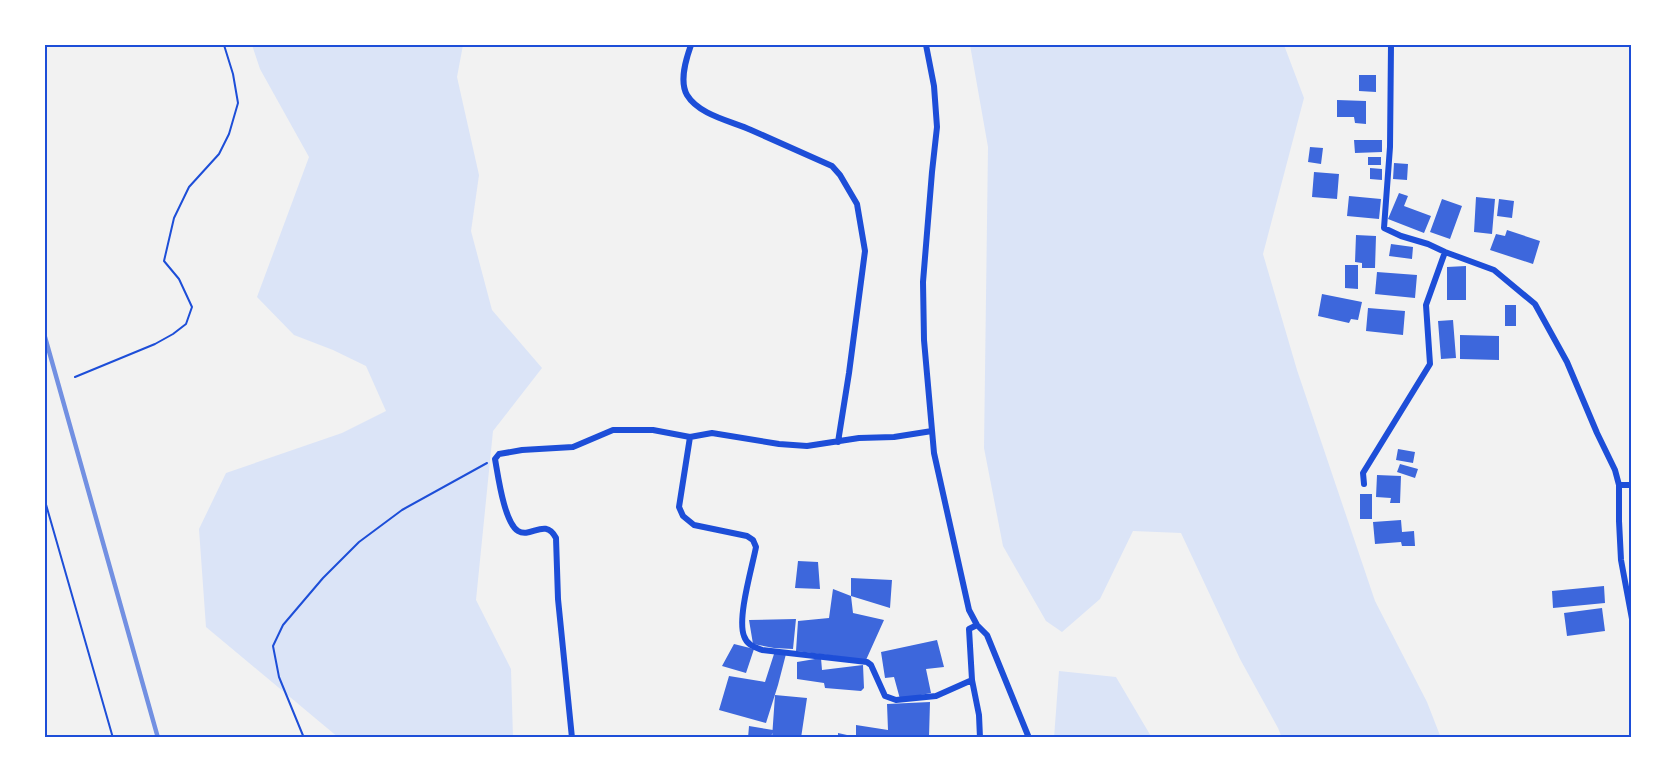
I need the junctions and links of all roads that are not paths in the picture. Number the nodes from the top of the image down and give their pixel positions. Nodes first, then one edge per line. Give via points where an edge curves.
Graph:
1 (691, 45) edge
2 (926, 45) edge
3 (1391, 45) edge
4 (1445, 252) junction
5 (932, 431) junction
6 (690, 437) junction
7 (838, 442) junction
8 (1364, 484) dead end
9 (1619, 485) junction
10 (1632, 485) edge
11 (1632, 619) edge
12 (977, 626) junction
13 (972, 680) junction
14 (572, 738) edge
15 (980, 738) edge
16 (1029, 738) edge

1 - 7 street via 684,77 686,94 696,105 832,166 857,204 865,251
2 - 5 street via 937,127 923,282
3 - 4 street via 1384,228
4 - 8 street via 1426,305 1430,364 1363,473
4 - 9 street via 1494,270 1535,304 1567,362
5 - 7 street
5 - 12 street via 961,576
6 - 7 street via 712,433 807,446
6 - 13 street via 679,507 683,516 694,525 747,536 756,548 743,608 743,635 748,643 762,650 867,662 885,696 896,700 936,696
6 - 14 street via 653,430 613,430 573,447 522,450 499,454 495,459 503,504 515,530 522,533 546,528 556,538
9 - 10 street
9 - 11 street via 1621,560
12 - 13 street via 969,629
12 - 16 street via 987,635
13 - 15 street

